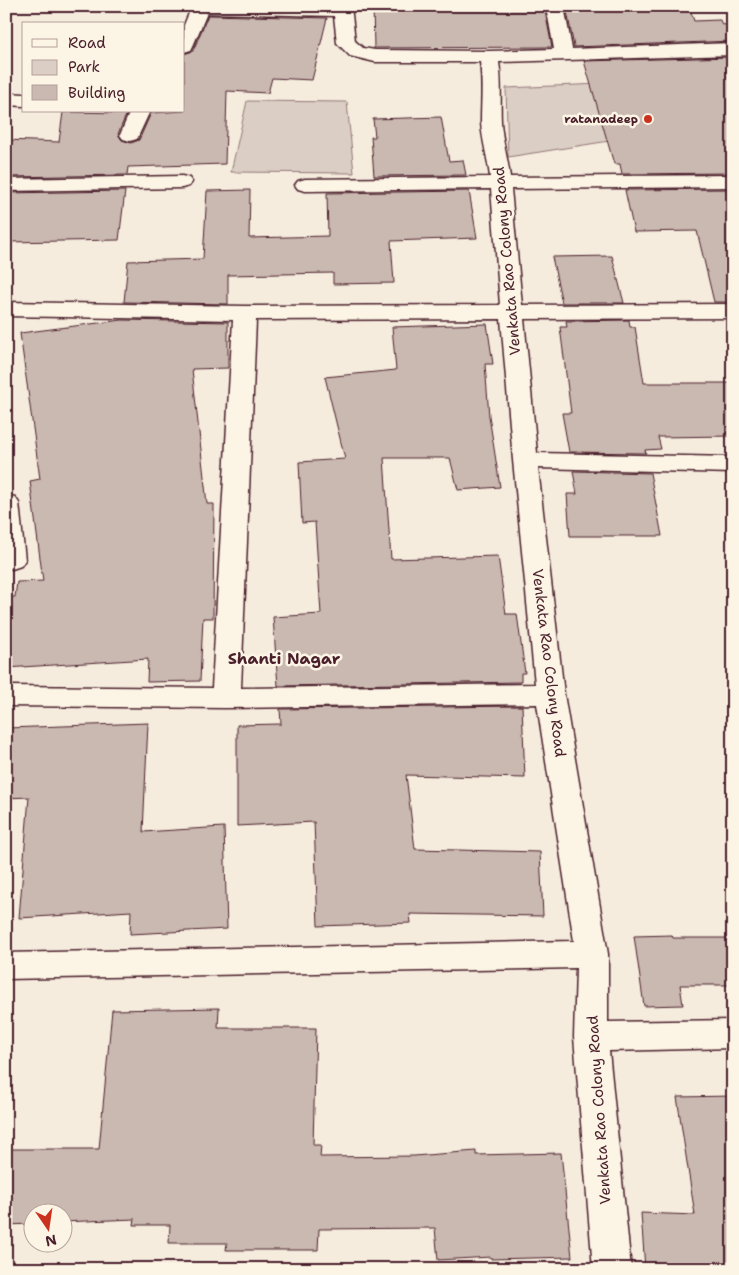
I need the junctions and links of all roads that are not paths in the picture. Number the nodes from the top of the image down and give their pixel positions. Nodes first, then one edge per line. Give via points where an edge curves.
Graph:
1 (555, 6) edge
2 (192, 8) edge
3 (342, 9) edge
4 (185, 41) edge
5 (733, 50) edge
6 (564, 55) junction
7 (489, 57) junction
8 (6, 99) edge
9 (22, 100) edge
10 (140, 112) edge
11 (130, 136) dead end
12 (733, 181) edge
13 (182, 182) dead end
14 (500, 184) junction
15 (6, 185) edge
16 (305, 185) dead end
17 (6, 309) edge
18 (733, 311) edge
19 (512, 313) junction
20 (245, 314) junction
21 (525, 460) junction
22 (733, 465) edge
23 (6, 503) edge
24 (12, 560) dead end
25 (550, 694) junction
26 (6, 696) edge
27 (226, 698) junction
28 (592, 954) junction
29 (6, 966) edge
30 (733, 1034) edge
31 (591, 1037) junction
32 (612, 1269) edge

1 - 6 street
2 - 3 street
2 - 4 street
3 - 7 street via 346,43 357,52 375,56
5 - 6 street
6 - 7 street
7 - 14 street, Venkata Rao Colony Road via 491,124
8 - 9 street
10 - 11 street
12 - 14 street
13 - 15 street
14 - 16 street
14 - 19 street, Venkata Rao Colony Road
17 - 20 street
18 - 19 street
19 - 20 street
19 - 21 street, Venkata Rao Colony Road
20 - 27 street
21 - 22 street
21 - 25 street, Venkata Rao Colony Road
23 - 24 street
25 - 27 street
25 - 28 street, Venkata Rao Colony Road
26 - 27 street
28 - 29 street
28 - 31 street, Venkata Rao Colony Road
30 - 31 street
31 - 32 street, Venkata Rao Colony Road

